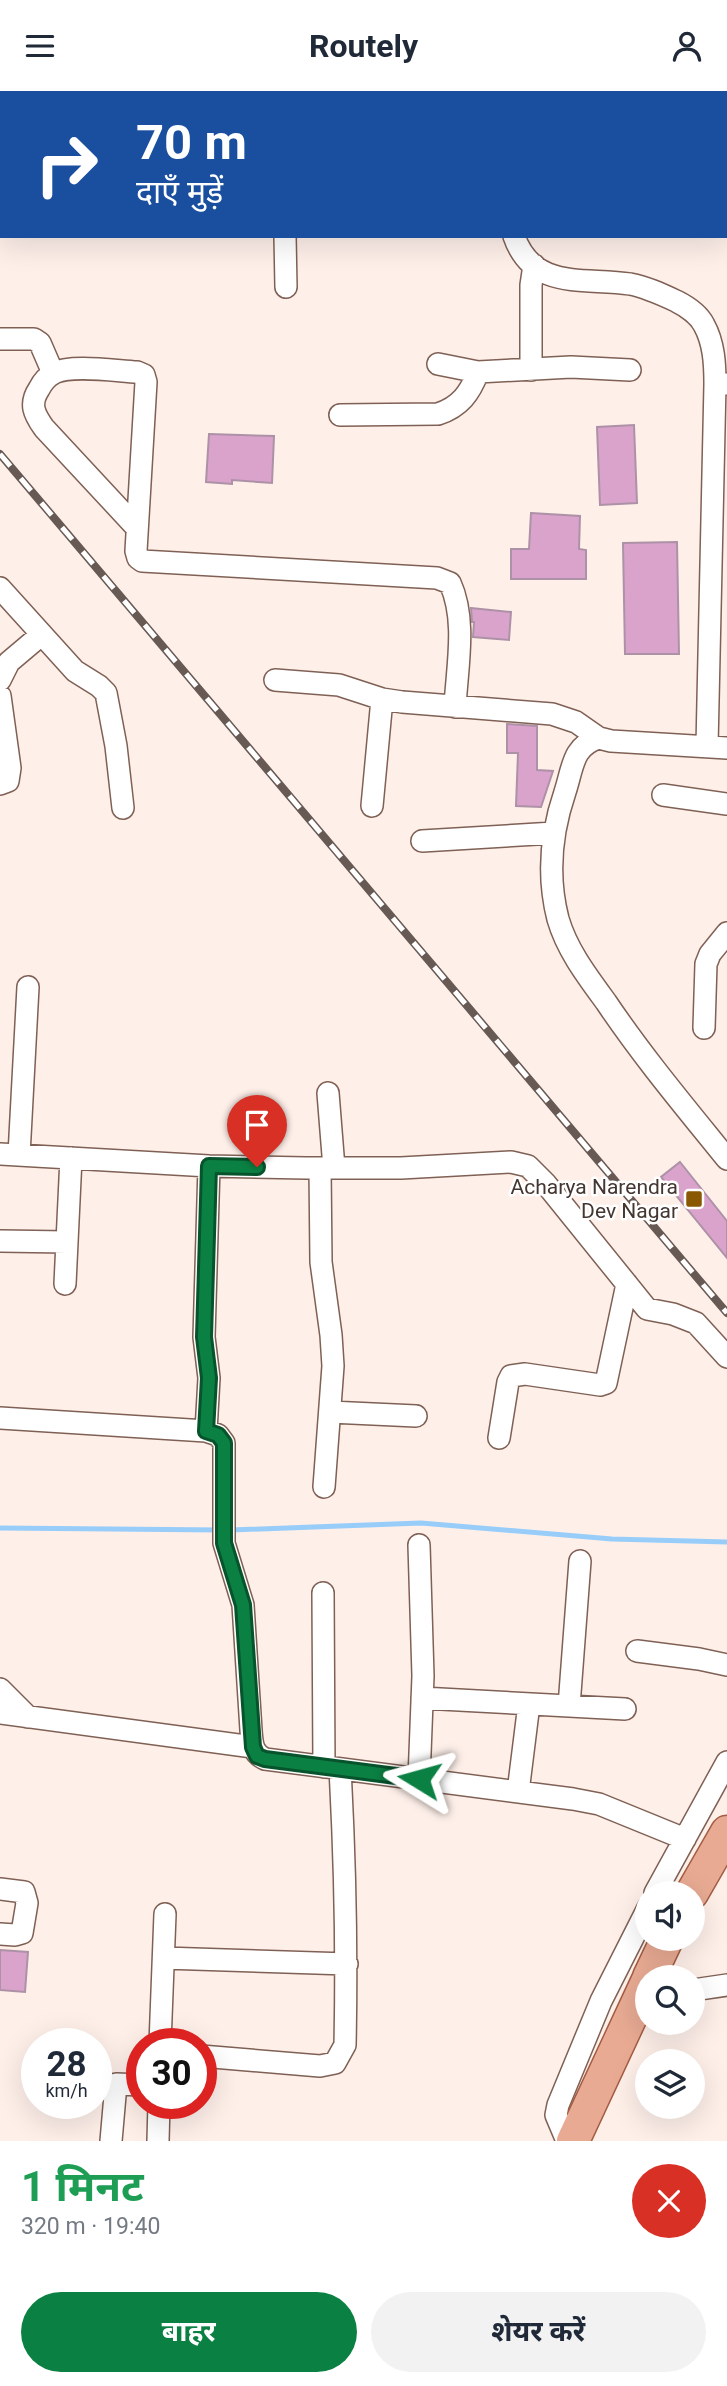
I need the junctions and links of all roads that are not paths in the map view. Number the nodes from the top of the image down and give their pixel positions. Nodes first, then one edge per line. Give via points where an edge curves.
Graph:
1 (285, 238) edge
2 (515, 238) edge
3 (534, 265) junction
4 (286, 287) dead end
5 (0, 339) edge
6 (439, 364) dead end
7 (531, 370) junction
8 (630, 370) dead end
9 (478, 372) junction
10 (53, 373) junction
11 (721, 384) edge
12 (340, 415) dead end
13 (721, 450) edge
14 (138, 528) junction
15 (0, 588) edge
16 (41, 635) junction
17 (0, 680) edge
18 (275, 680) dead end
19 (0, 696) edge
20 (382, 699) junction
21 (456, 707) junction
22 (599, 738) junction
23 (717, 747) edge
24 (0, 784) edge
25 (663, 795) dead end
26 (727, 804) edge
27 (372, 806) dead end
28 (123, 808) dead end
29 (554, 833) junction
30 (422, 841) dead end
31 (727, 933) edge
32 (28, 987) dead end
33 (704, 1028) dead end
34 (328, 1093) dead end
35 (9, 1154) edge
36 (71, 1157) junction
37 (727, 1159) edge
38 (209, 1166) junction
39 (327, 1168) junction
40 (0, 1241) edge
41 (67, 1242) junction
42 (627, 1284) junction
43 (65, 1285) dead end
44 (727, 1357) edge
45 (330, 1412) junction
46 (416, 1416) dead end
47 (0, 1419) edge
48 (206, 1431) junction
49 (499, 1438) dead end
50 (324, 1487) dead end
51 (419, 1545) dead end
52 (580, 1561) dead end
53 (323, 1593) dead end
54 (637, 1651) dead end
55 (727, 1665) edge
56 (0, 1689) edge
57 (422, 1698) junction
58 (529, 1704) junction
59 (569, 1706) junction
60 (625, 1709) dead end
61 (0, 1713) edge
62 (28, 1717) junction
63 (253, 1747) junction
64 (727, 1762) edge
65 (332, 1768) junction
66 (419, 1779) junction
67 (518, 1792) junction
68 (727, 1832) edge
69 (685, 1839) junction
70 (662, 1881) edge
71 (699, 1881) edge
72 (0, 1889) edge
73 (165, 1914) dead end
74 (0, 1934) edge
75 (635, 1934) edge
76 (164, 1958) junction
77 (347, 1964) junction
78 (727, 1985) edge
79 (705, 1988) edge
80 (635, 2013) edge
81 (161, 2028) edge
82 (217, 2057) edge
83 (126, 2084) edge
84 (159, 2119) edge
85 (111, 2141) edge
86 (158, 2141) edge
87 (567, 2141) edge
88 (573, 2141) edge

1 - 4 street
2 - 3 street
3 - 7 street
3 - 11 street via 559,279 632,285 685,305 703,322
5 - 10 street via 34,339
6 - 9 street
7 - 8 street
7 - 9 street
9 - 12 street via 467,396 438,414
10 - 14 street via 33,397 36,416
10 - 14 street via 73,369 144,375
11 - 13 street
13 - 23 street
14 - 21 street via 136,551 142,561 437,577 450,583 460,614
15 - 16 street
16 - 17 street via 9,662
16 - 28 street via 75,671 106,693
18 - 20 street via 339,685
19 - 24 street via 10,768 8,781
20 - 21 street
20 - 27 street
21 - 22 street via 563,716
22 - 23 street
22 - 29 street via 582,745 577,753
25 - 26 street
29 - 30 street
29 - 37 street via 551,872 555,901 574,956 642,1053
31 - 33 street via 706,964
32 - 35 street
34 - 39 street
35 - 36 street
36 - 38 street
36 - 41 street
38 - 39 street
38 - 48 street
39 - 42 street via 510,1162 528,1167
39 - 45 street via 321,1262 333,1366
40 - 41 street
41 - 43 street
42 - 44 street via 647,1309 696,1323
42 - 49 street via 606,1383 511,1376
45 - 46 street
45 - 50 street
47 - 48 street
48 - 63 street via 224,1443 224,1543 243,1605
51 - 57 street
52 - 59 street
53 - 65 street
54 - 55 street
56 - 62 street
57 - 58 street
57 - 66 street
58 - 59 street
58 - 67 street
59 - 60 street
61 - 62 street
62 - 63 street
63 - 65 street via 257,1756 265,1759
64 - 69 street
65 - 66 street
65 - 77 street via 346,1900
66 - 67 street
67 - 69 street via 599,1804
68 - 71 main road
69 - 70 street
72 - 74 street via 24,1892 27,1903 22,1933
73 - 76 street
75 - 87 street via 558,2105 556,2115
76 - 77 street
76 - 81 street
77 - 82 street via 345,2045 335,2063 320,2066
78 - 79 street
80 - 88 main road
83 - 85 street via 116,2084
84 - 86 street

